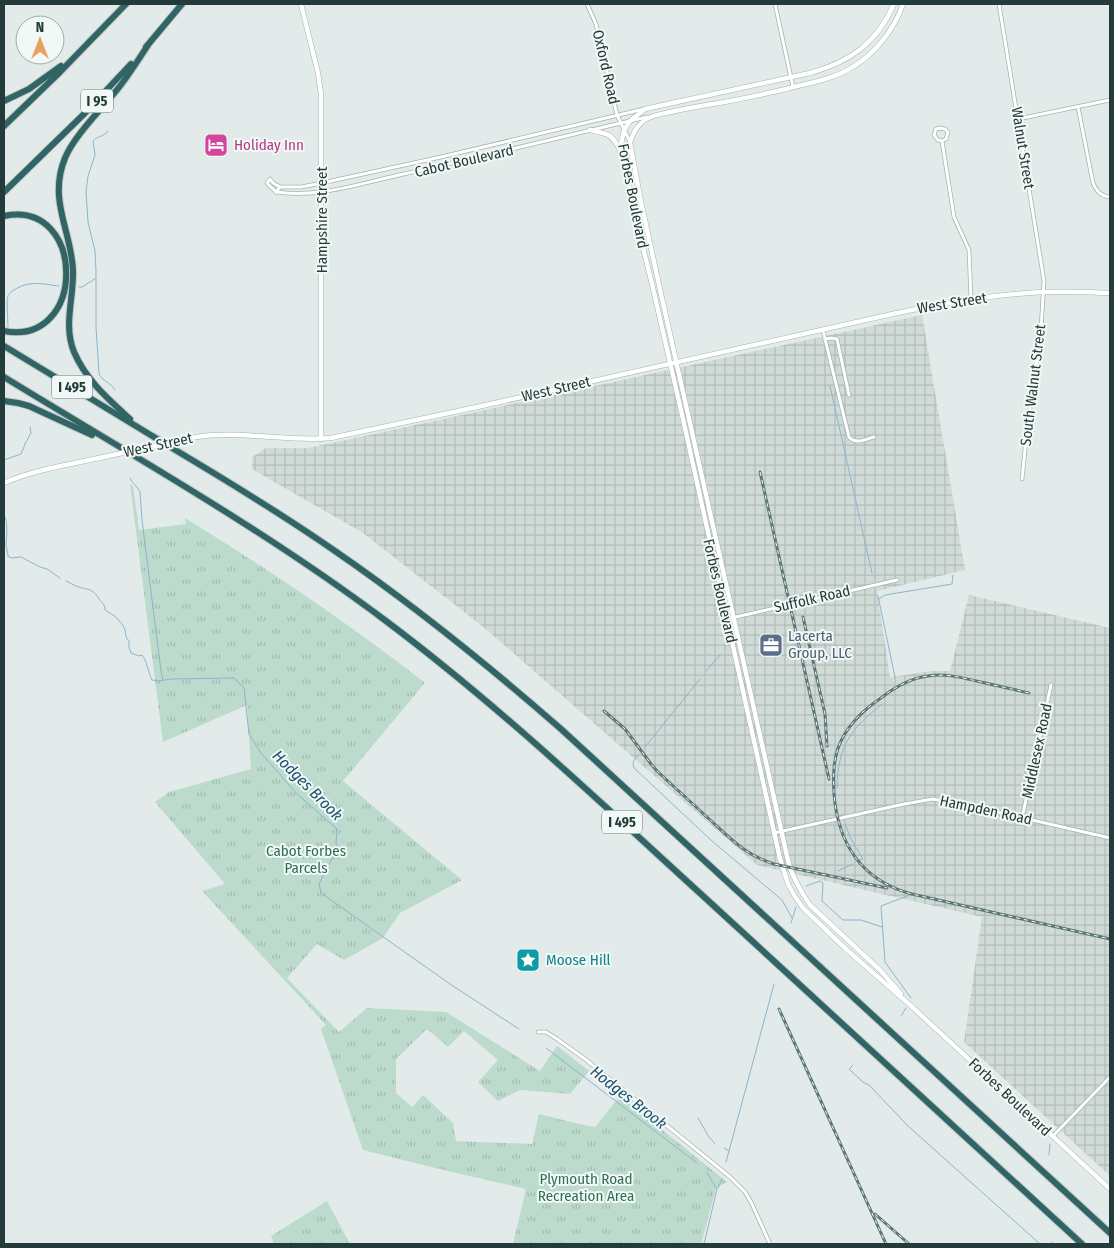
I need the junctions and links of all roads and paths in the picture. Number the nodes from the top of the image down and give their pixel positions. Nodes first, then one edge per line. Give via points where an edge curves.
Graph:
1 (126, 4) edge
2 (182, 4) edge
3 (301, 4) edge
4 (587, 4) edge
5 (775, 4) edge
6 (894, 4) edge
7 (904, 4) edge
8 (999, 4) edge
9 (98, 34) junction
10 (148, 45) junction
11 (791, 78) junction
12 (793, 87) junction
13 (4, 100) edge
14 (1110, 100) edge
15 (1078, 107) junction
16 (645, 109) junction
17 (617, 115) junction
18 (650, 117) junction
19 (1018, 119) junction
20 (630, 121) junction
21 (621, 123) junction
22 (4, 126) edge
23 (590, 130) junction
24 (624, 130) junction
25 (942, 141) junction
26 (630, 143) junction
27 (623, 156) junction
28 (322, 183) junction
29 (280, 187) junction
30 (4, 192) edge
31 (276, 192) junction
32 (322, 192) junction
33 (1110, 197) edge
34 (4, 216) edge
35 (1044, 292) junction
36 (1110, 293) edge
37 (971, 299) junction
38 (823, 329) junction
39 (4, 331) edge
40 (825, 339) junction
41 (4, 346) edge
42 (677, 362) junction
43 (670, 364) junction
44 (4, 377) edge
45 (849, 395) dead end
46 (4, 401) edge
47 (140, 428) junction
48 (874, 438) dead end
49 (321, 439) junction
50 (123, 450) junction
51 (1022, 479) dead end
52 (4, 483) edge
53 (896, 580) dead end
54 (734, 617) junction
55 (727, 619) junction
56 (1051, 685) dead end
57 (1022, 818) junction
58 (782, 831) junction
59 (774, 833) junction
60 (1110, 838) edge
61 (789, 865) junction
62 (782, 866) junction
63 (910, 1005) junction
64 (538, 1032) dead end
65 (1110, 1077) edge
66 (1053, 1136) junction
67 (1110, 1189) edge
68 (1110, 1233) edge
69 (770, 1244) edge
70 (1082, 1244) edge

1 - 9 highway
2 - 10 highway, I 95
3 - 28 street, Hampshire Street via 321,94
4 - 17 street, Oxford Road via 596,24
5 - 11 street
6 - 11 street, Forbes Boulevard via 868,43 848,59
7 - 12 street via 887,36 859,63 822,80
8 - 19 street, Walnut Street
9 - 13 highway via 44,79
9 - 22 highway
10 - 30 highway, I 95 via 84,114
10 - 47 highway via 121,85 71,146 62,166 58,188 72,264 69,324 72,346 93,383
11 - 12 street
11 - 16 street, Forbes Boulevard
12 - 18 street
14 - 15 street
15 - 19 street
15 - 33 street via 1093,183 1100,194
16 - 17 street, Cabot Boulevard
16 - 20 street, Forbes Boulevard
17 - 21 street, Oxford Road
17 - 28 street, Cabot Boulevard
18 - 20 street, Cabot Boulevard
18 - 26 street, Forbes Boulevard via 636,129
19 - 35 street, Walnut Street
20 - 21 street, Cabot Boulevard
20 - 24 street, Forbes Boulevard
21 - 23 street, Cabot Boulevard
21 - 24 street, Oxford Road
23 - 27 street via 612,138
23 - 32 street, Cabot Boulevard
24 - 26 street, Forbes Boulevard
24 - 27 street, Forbes Boulevard
25 - 25 street via 948,132 945,128 936,129 934,135
25 - 37 street via 954,217 969,250
26 - 42 street, Forbes Boulevard
27 - 43 street, Forbes Boulevard
28 - 29 street, Cabot Boulevard
28 - 32 street, Hampshire Street
29 - 31 street
29 - 31 street, Cabot Boulevard via 270,179 267,182
31 - 32 street, Cabot Boulevard
32 - 49 street, Hampshire Street
34 - 39 highway via 29,216 49,227 61,245 66,272 62,299 50,319 26,331
35 - 36 street, West Street
35 - 37 street, West Street
35 - 51 street, South Walnut Street
37 - 38 street, West Street
38 - 40 street
38 - 42 street, West Street
40 - 45 street via 837,340
40 - 48 street via 849,437 855,441
41 - 47 highway, I 495
42 - 43 street, West Street
42 - 54 street, Forbes Boulevard
43 - 49 street, West Street
43 - 55 street, Forbes Boulevard
44 - 50 highway, I 495
46 - 50 highway via 32,407
47 - 68 highway, I 495 via 341,555 506,681
49 - 52 street, West Street, bridge via 226,434 196,437 41,471
50 - 70 highway, I 495 via 255,530 328,579 486,700
53 - 54 street, Suffolk Road
54 - 55 street, Suffolk Road
54 - 58 street, Forbes Boulevard
55 - 59 street, Forbes Boulevard
56 - 57 street, Middlesex Road
57 - 58 street, Hampden Road via 933,799
57 - 60 street, Hampden Road
58 - 59 street, Hampden Road
58 - 61 street, Forbes Boulevard
59 - 62 street, Forbes Boulevard
61 - 62 street
61 - 63 street, Forbes Boulevard via 810,905 880,970
62 - 63 street, Forbes Boulevard via 790,888 803,908
63 - 66 street, Forbes Boulevard
64 - 69 street via 546,1032 585,1059 730,1177 745,1192
65 - 66 street
66 - 67 street, Forbes Boulevard

